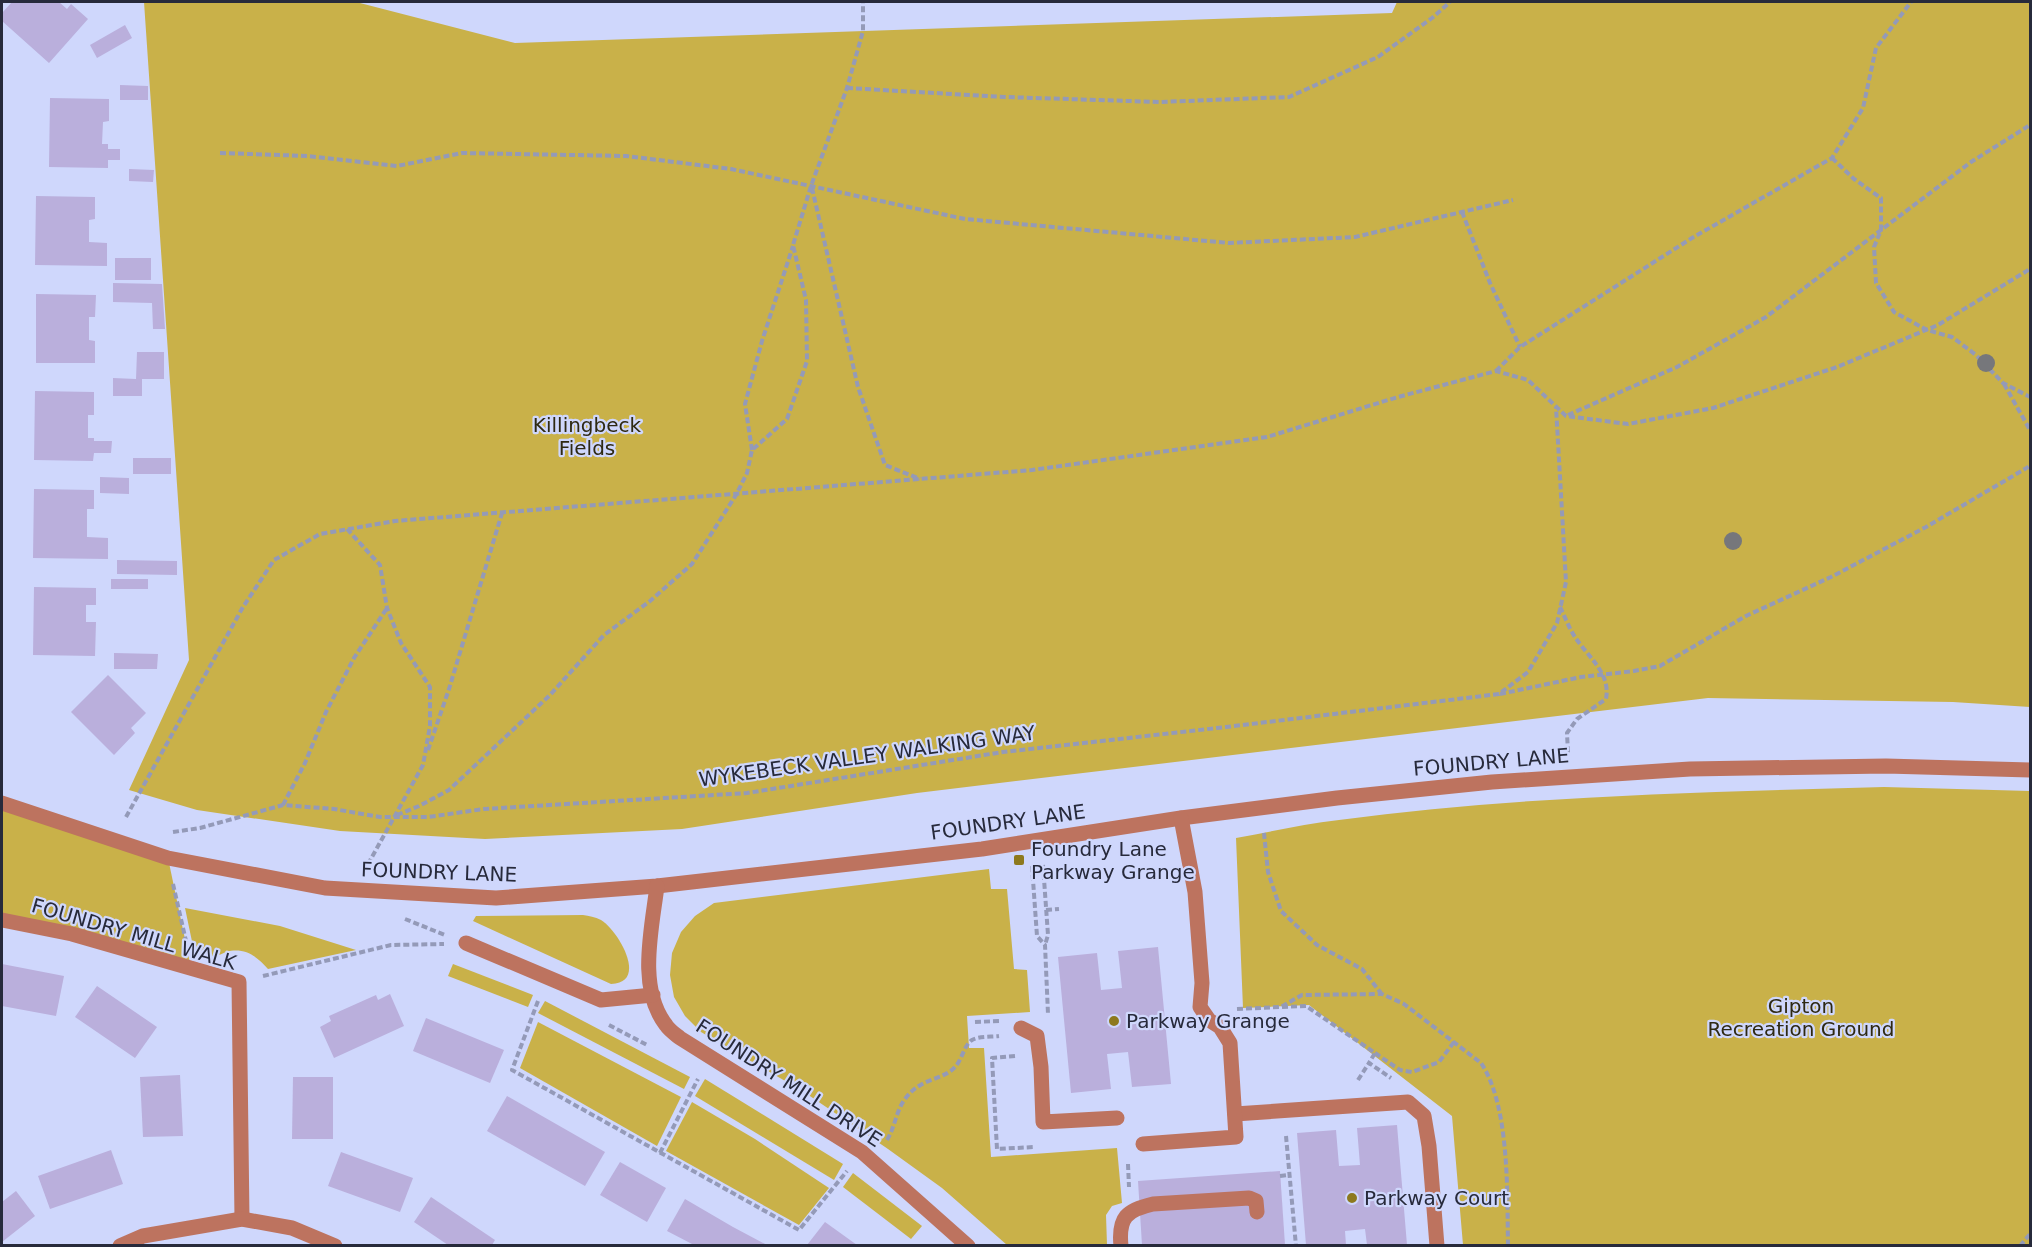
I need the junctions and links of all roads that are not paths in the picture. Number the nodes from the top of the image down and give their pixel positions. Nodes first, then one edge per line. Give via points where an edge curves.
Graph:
1 (2031, 770) edge
2 (2, 803) edge
3 (1181, 818) junction
4 (657, 886) junction
5 (2, 920) edge
6 (465, 943) road end
7 (654, 995) junction
8 (1021, 1028) road end
9 (1235, 1114) junction
10 (1117, 1118) dead end
11 (1143, 1144) dead end
12 (1257, 1212) dead end
13 (242, 1219) junction
14 (120, 1245) edge
15 (335, 1245) edge
16 (968, 1245) edge
17 (1120, 1245) edge
18 (1437, 1245) edge

1 - 3 street, FOUNDRY LANE via 1886,766 1690,769 1492,782
2 - 4 street, FOUNDRY LANE via 168,858 325,888 496,898
3 - 4 street, FOUNDRY LANE via 982,849
3 - 9 street via 1195,892 1202,983 1200,1007 1230,1043
4 - 7 street, FOUNDRY MILL DRIVE via 648,956
5 - 13 street, FOUNDRY MILL WALK via 72,934 239,982
6 - 7 street via 601,1000
7 - 16 street, FOUNDRY MILL DRIVE via 666,1026 680,1038 867,1156
8 - 10 street via 1037,1036 1043,1122
9 - 11 street via 1236,1137
9 - 18 street via 1408,1102 1424,1116
12 - 17 street via 1256,1202 1249,1198 1153,1204 1131,1210 1123,1221
13 - 14 street via 142,1236
13 - 15 street via 292,1228

